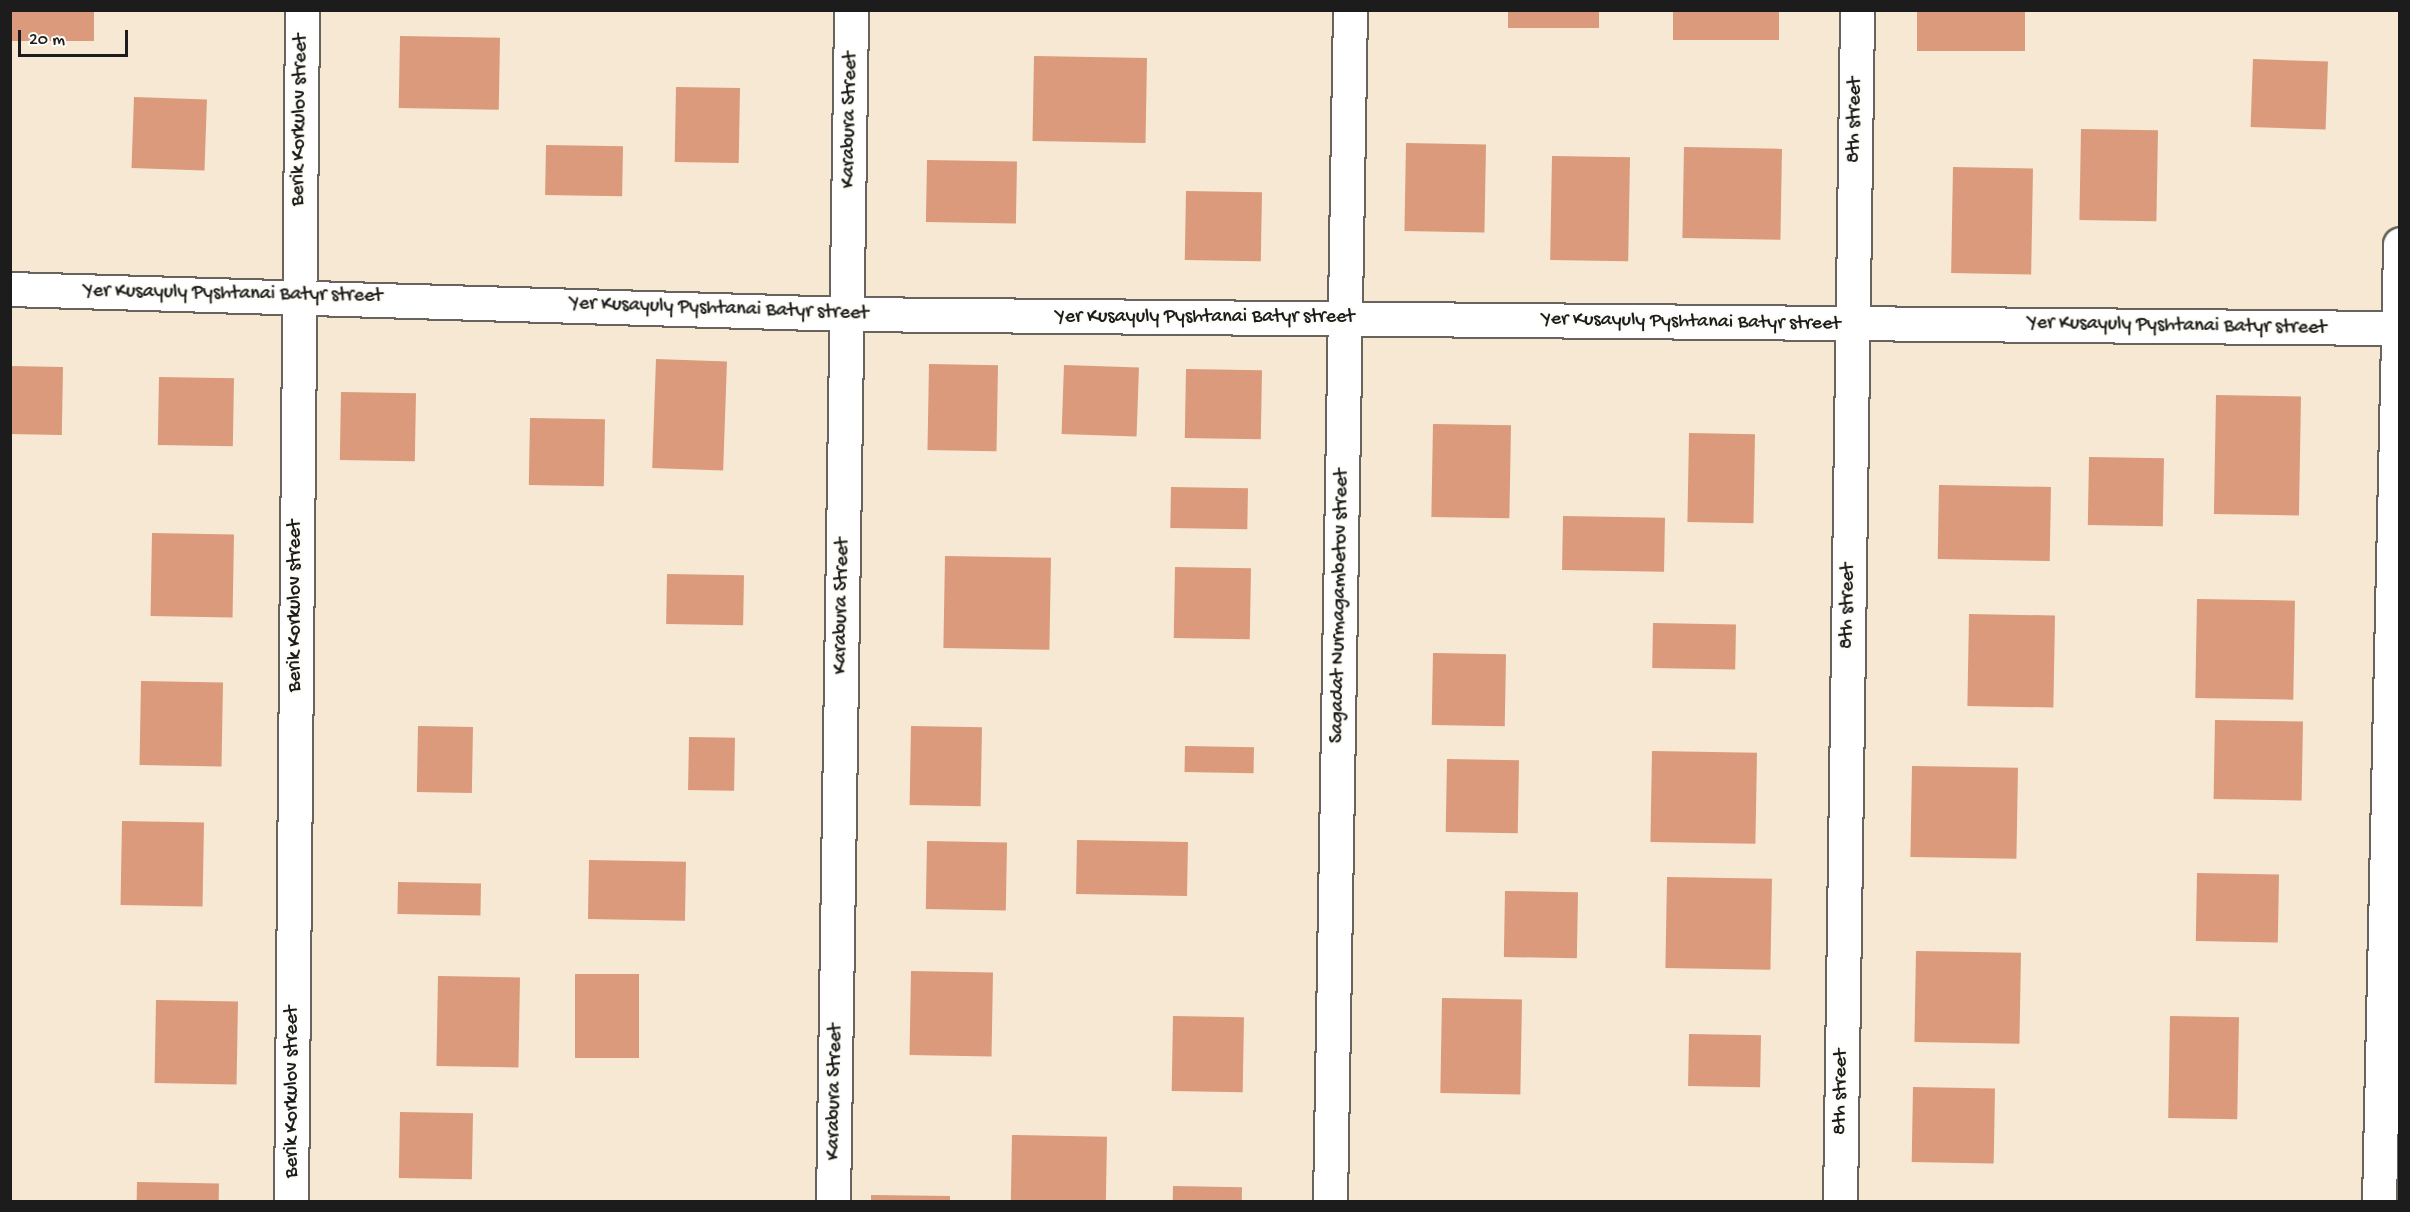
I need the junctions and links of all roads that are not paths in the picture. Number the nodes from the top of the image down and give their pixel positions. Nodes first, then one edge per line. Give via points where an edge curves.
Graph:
1 (303, 10) edge
2 (851, 10) edge
3 (1350, 10) edge
4 (1857, 10) edge
5 (2400, 244) edge
6 (10, 289) edge
7 (297, 294) junction
8 (847, 314) junction
9 (1345, 318) junction
10 (1852, 323) junction
11 (2399, 328) edge
12 (291, 1202) edge
13 (833, 1202) edge
14 (1330, 1202) edge
15 (1840, 1202) edge
16 (2379, 1202) edge

1 - 7 street, Berik Korkulov street
2 - 8 street, Karabura Street
3 - 9 street, Sagadat Nurmagambetov street
4 - 10 street, 8th street
5 - 11 street
6 - 7 street, Yer Kusayuly Pyshtanai Batyr street
7 - 8 street, Yer Kusayuly Pyshtanai Batyr street
7 - 12 street, Berik Korkulov street
8 - 9 street, Yer Kusayuly Pyshtanai Batyr street
8 - 13 street, Karabura Street
9 - 10 street, Yer Kusayuly Pyshtanai Batyr street
9 - 14 street, Sagadat Nurmagambetov street
10 - 11 street, Yer Kusayuly Pyshtanai Batyr street
10 - 15 street, 8th street
11 - 16 street

